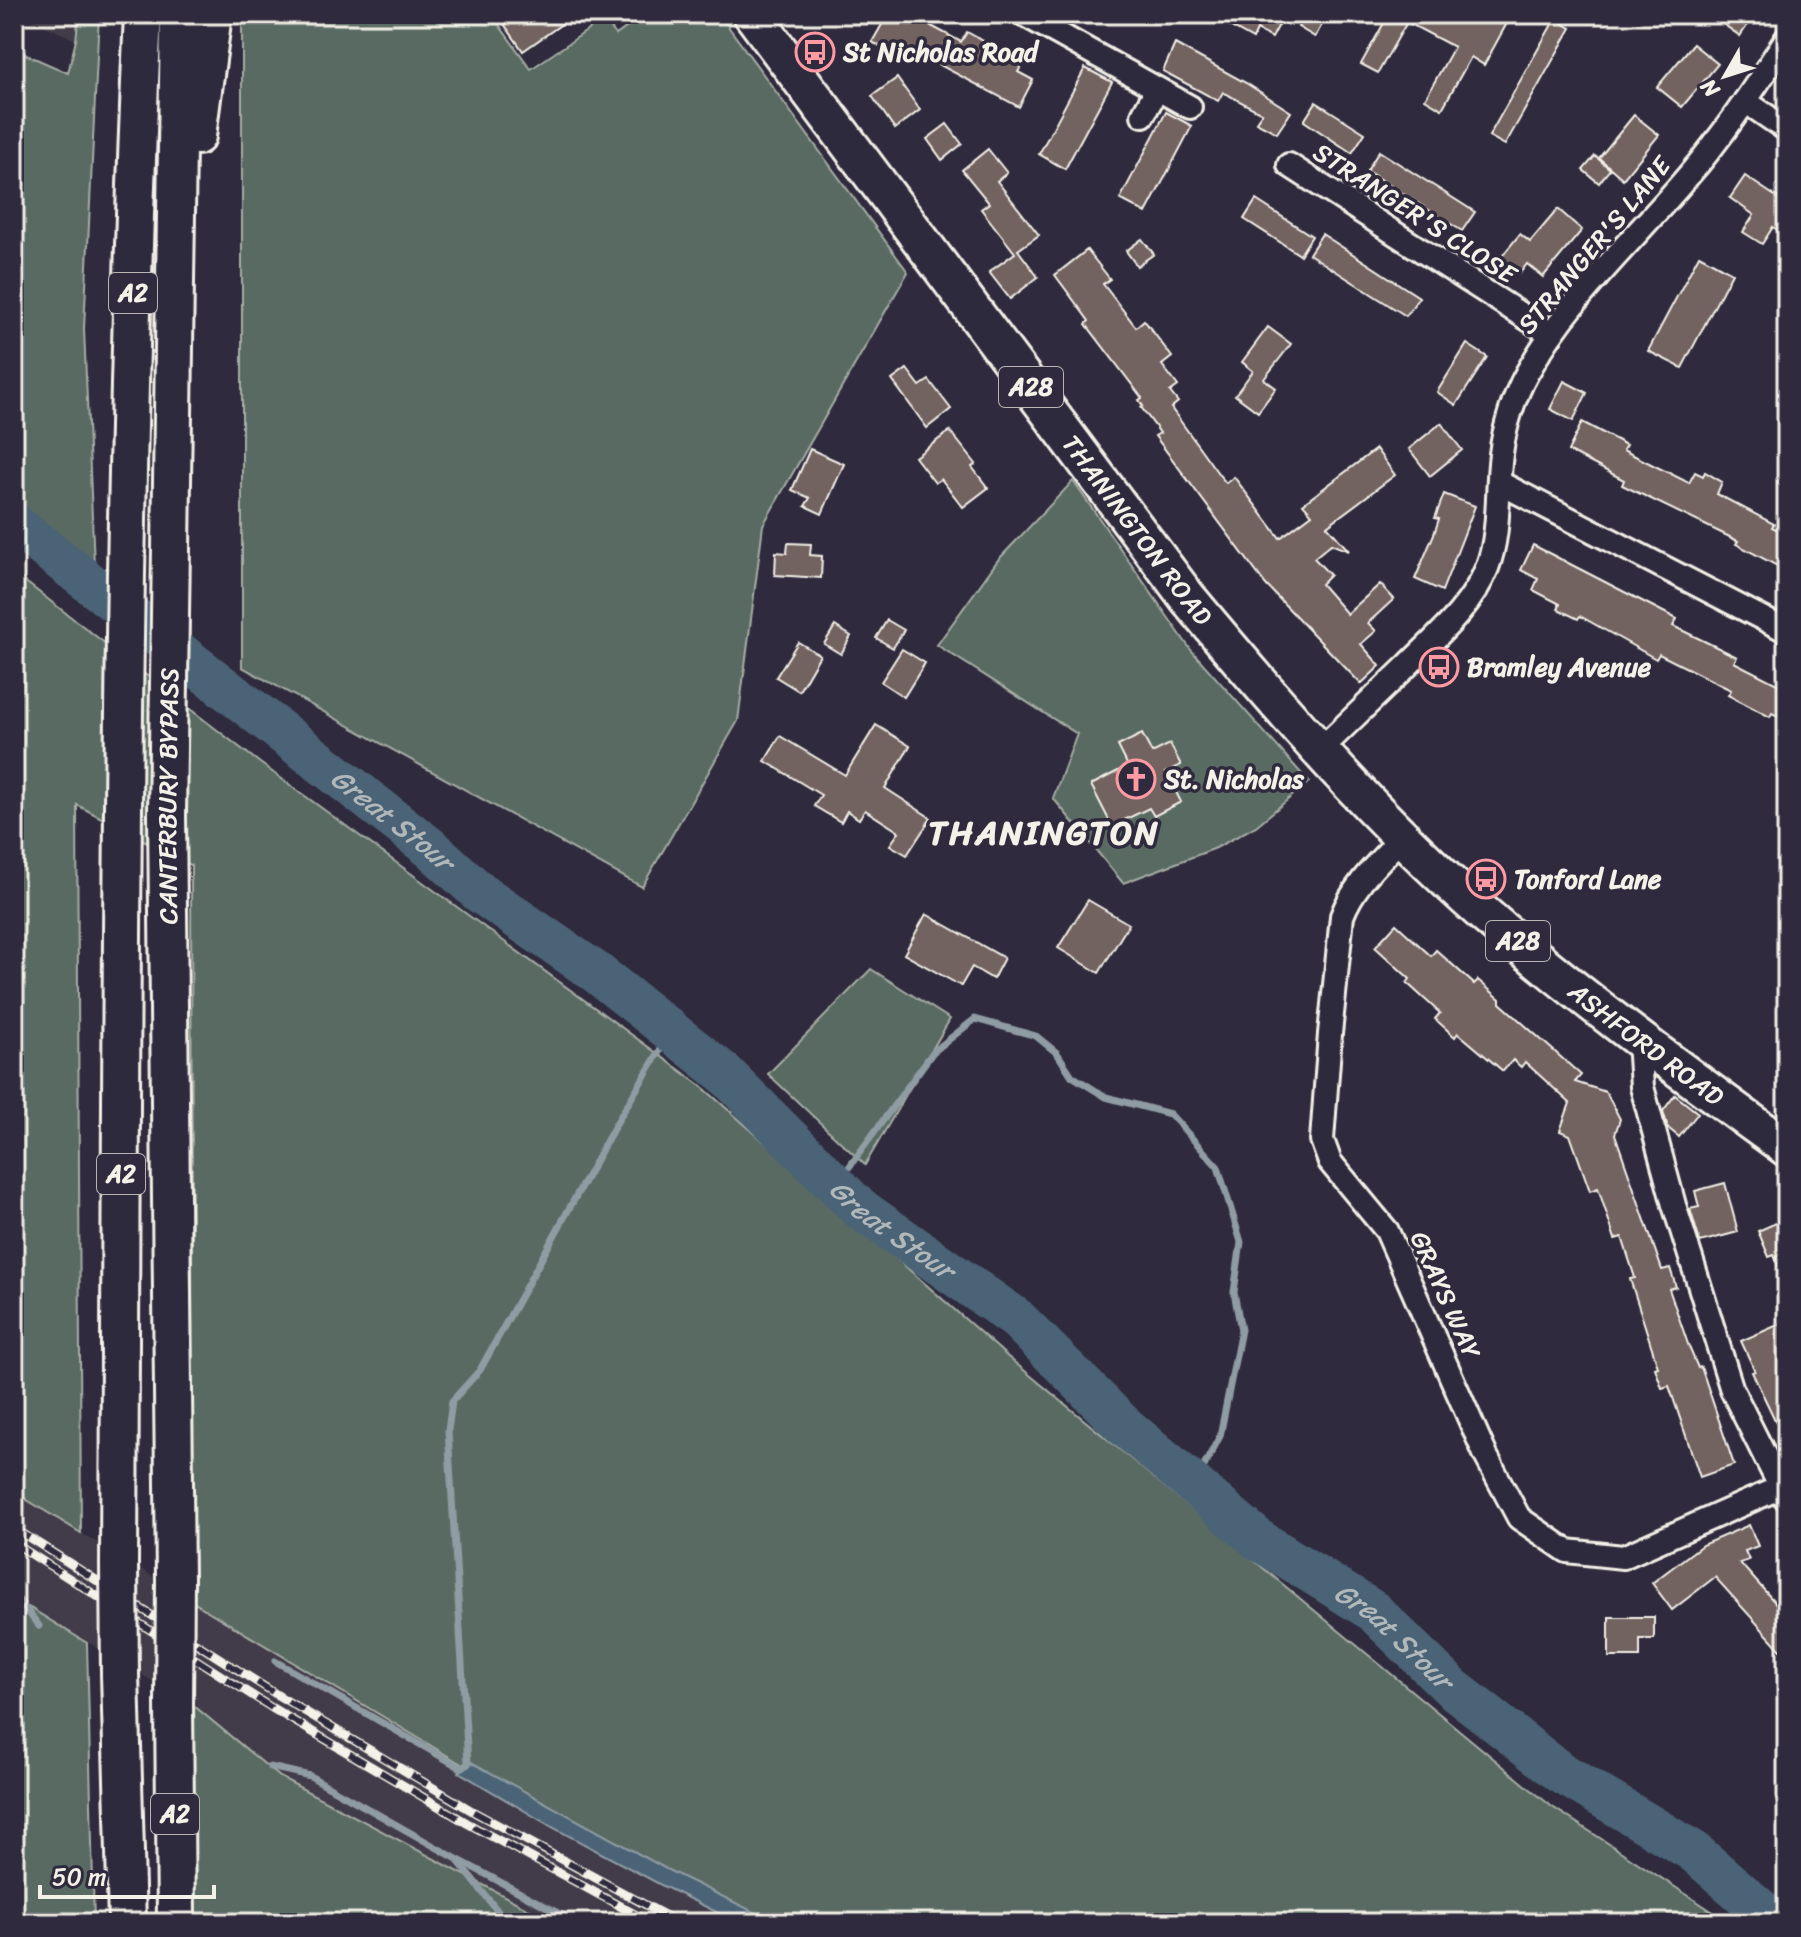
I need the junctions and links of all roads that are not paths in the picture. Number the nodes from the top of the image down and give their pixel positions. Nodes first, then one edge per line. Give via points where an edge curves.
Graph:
1 (143, 14) edge
2 (179, 14) edge
3 (213, 14) edge
4 (752, 14) edge
5 (1023, 14) edge
6 (1787, 38) edge
7 (1157, 89) junction
8 (1745, 101) junction
9 (1190, 107) dead end
10 (1143, 115) dead end
11 (1787, 130) edge
12 (1289, 165) dead end
13 (174, 308) junction
14 (1551, 334) junction
15 (1500, 483) junction
16 (1787, 631) edge
17 (1320, 750) junction
18 (1402, 837) junction
19 (1639, 1040) junction
20 (1787, 1148) edge
21 (1784, 1494) edge
22 (127, 1923) edge
23 (176, 1923) edge

1 - 22 highway, CANTERBURY BYPASS / A2, bridge via 123,784 119,1564
2 - 13 highway, CANTERBURY BYPASS / A2
3 - 13 highway, A2
4 - 17 highway, THANINGTON ROAD / A28 via 1187,597
5 - 7 street
6 - 8 street, STRANGER'S LANE
7 - 9 street
7 - 10 street
8 - 11 street
8 - 14 street, STRANGER'S LANE via 1691,173
12 - 14 street, STRANGER'S CLOSE
13 - 23 highway, CANTERBURY BYPASS / A2, bridge via 167,815
14 - 15 street, STRANGER'S LANE via 1515,400 1501,453
15 - 16 street
15 - 17 street, STRANGER'S LANE via 1488,566 1473,595 1454,620
17 - 18 highway, THANINGTON ROAD / A28
18 - 19 highway, ASHFORD ROAD / A28 via 1486,915
18 - 21 street, GRAYS WAY via 1364,878 1342,916 1322,1140 1330,1162 1387,1231 1486,1456 1519,1518 1567,1551 1623,1557
19 - 20 highway, ASHFORD ROAD / A28
19 - 21 street via 1642,1087 1732,1390

